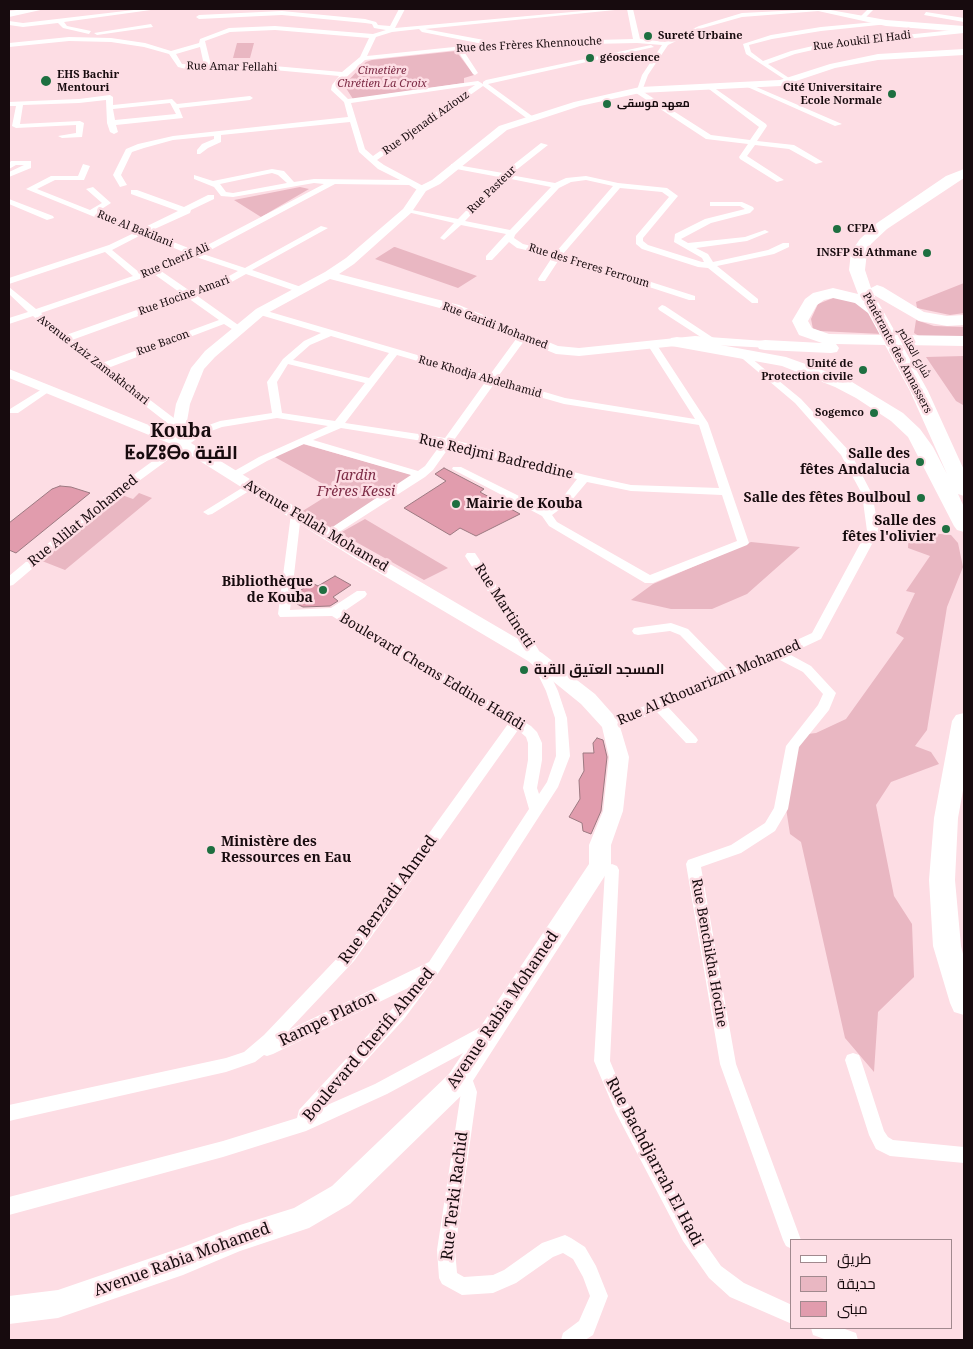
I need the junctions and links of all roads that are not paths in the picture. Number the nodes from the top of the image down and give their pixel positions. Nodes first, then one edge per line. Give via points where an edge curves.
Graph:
1 (26, 9) edge
2 (40, 9) edge
3 (155, 9) edge
4 (402, 9) edge
5 (622, 9) edge
6 (630, 9) edge
7 (816, 9) edge
8 (871, 9) edge
9 (9, 13) edge
10 (926, 14) dead end
11 (199, 17) dead end
12 (861, 19) junction
13 (58, 20) junction
14 (964, 20) edge
15 (886, 22) junction
16 (9, 23) edge
17 (23, 25) junction
18 (151, 26) dead end
19 (409, 28) junction
20 (9, 29) edge
21 (392, 29) junction
22 (964, 30) edge
23 (91, 34) junction
24 (373, 36) junction
25 (637, 41) junction
26 (31, 42) junction
27 (203, 44) junction
28 (499, 44) junction
29 (666, 44) junction
30 (9, 45) edge
31 (459, 48) junction
32 (964, 52) edge
33 (171, 53) junction
34 (363, 58) junction
35 (762, 63) junction
36 (208, 68) junction
37 (474, 73) dead end
38 (344, 74) junction
39 (790, 81) junction
40 (482, 84) junction
41 (745, 84) junction
42 (708, 86) junction
43 (640, 90) junction
44 (250, 98) dead end
45 (347, 101) junction
46 (9, 104) edge
47 (20, 104) junction
48 (176, 106) junction
49 (109, 107) junction
50 (529, 118) junction
51 (354, 119) junction
52 (111, 122) junction
53 (838, 124) dead end
54 (114, 132) dead end
55 (217, 134) junction
56 (62, 136) dead end
57 (752, 142) junction
58 (544, 145) dead end
59 (200, 152) dead end
60 (372, 160) junction
61 (819, 162) dead end
62 (86, 166) dead end
63 (454, 166) junction
64 (9, 167) edge
65 (964, 173) edge
66 (9, 175) edge
67 (504, 176) junction
68 (197, 177) dead end
69 (780, 180) dead end
70 (964, 180) edge
71 (333, 182) junction
72 (214, 183) junction
73 (412, 183) junction
74 (292, 184) junction
75 (123, 185) dead end
76 (618, 185) junction
77 (556, 186) junction
78 (90, 189) dead end
79 (422, 189) junction
80 (134, 192) dead end
81 (211, 197) dead end
82 (9, 201) edge
83 (713, 204) dead end
84 (187, 211) junction
85 (92, 212) junction
86 (406, 212) junction
87 (50, 218) dead end
88 (460, 222) junction
89 (324, 228) dead end
90 (144, 232) junction
91 (764, 232) dead end
92 (511, 233) junction
93 (444, 238) dead end
94 (786, 245) dead end
95 (687, 246) junction
96 (106, 249) junction
97 (196, 254) junction
98 (558, 255) junction
99 (858, 256) junction
100 (489, 258) dead end
101 (710, 265) junction
102 (155, 271) junction
103 (246, 272) junction
104 (328, 275) junction
105 (139, 277) junction
106 (542, 279) dead end
107 (9, 282) edge
108 (9, 290) edge
109 (301, 290) junction
110 (877, 290) junction
111 (191, 295) junction
112 (692, 298) dead end
113 (755, 301) dead end
114 (662, 308) dead end
115 (34, 312) junction
116 (260, 312) junction
117 (876, 312) junction
118 (226, 320) junction
119 (964, 320) edge
120 (9, 321) edge
121 (238, 329) junction
122 (330, 332) junction
123 (522, 337) junction
124 (65, 339) junction
125 (713, 341) junction
126 (964, 341) edge
127 (664, 343) junction
128 (868, 344) junction
129 (765, 345) junction
130 (946, 345) junction
131 (815, 348) junction
132 (964, 351) edge
133 (394, 352) junction
134 (740, 352) junction
135 (899, 354) junction
136 (286, 361) junction
137 (101, 367) junction
138 (9, 373) edge
139 (490, 379) junction
140 (371, 381) junction
141 (47, 389) junction
142 (14, 411) dead end
143 (277, 415) junction
144 (703, 423) junction
145 (337, 426) junction
146 (180, 435) junction
147 (304, 441) junction
148 (448, 442) junction
149 (964, 454) edge
150 (457, 469) dead end
151 (421, 475) junction
152 (233, 476) junction
153 (584, 478) junction
154 (250, 486) junction
155 (964, 490) edge
156 (727, 492) junction
157 (208, 512) dead end
158 (296, 514) junction
159 (546, 514) junction
160 (964, 526) edge
161 (329, 534) junction
162 (471, 556) dead end
163 (9, 582) edge
164 (361, 594) dead end
165 (334, 612) junction
166 (638, 631) dead end
167 (780, 654) junction
168 (536, 657) junction
169 (728, 676) junction
170 (658, 706) junction
171 (964, 721) edge
172 (515, 724) junction
173 (611, 725) junction
174 (691, 740) dead end
175 (536, 809) junction
176 (612, 870) dead end
177 (434, 967) junction
178 (964, 1004) edge
179 (494, 1028) junction
180 (249, 1057) junction
181 (853, 1060) dead end
182 (458, 1082) junction
183 (9, 1113) edge
184 (306, 1123) junction
185 (964, 1154) edge
186 (9, 1206) edge
187 (792, 1239) edge
188 (9, 1310) edge
189 (790, 1314) edge
190 (825, 1329) edge
191 (570, 1340) edge
192 (849, 1340) edge

1 - 9 main road
2 - 9 main road
3 - 13 street
4 - 21 street
5 - 19 street
6 - 25 street
7 - 12 main road
7 - 29 street via 742,15
8 - 12 street
10 - 14 street
11 - 21 street via 282,14 365,21 376,27
12 - 15 main road
13 - 17 street
13 - 23 street via 65,28
15 - 22 main road
15 - 35 street via 812,30 746,44 748,53
16 - 17 street
17 - 20 street
18 - 23 street
19 - 21 street
19 - 28 street
21 - 24 street
22 - 35 street, Rue Aoukil El Hadi via 826,44
23 - 26 street
24 - 27 street via 260,28 214,34 204,37
24 - 34 street
25 - 28 street, Rue des Frères Khennouche
25 - 29 street, Rue des Frères Khennouche
26 - 30 street, Rue Amar Fellahi
26 - 33 street, Rue Amar Fellahi via 111,40
27 - 33 street
27 - 36 street
28 - 31 street, Rue des Frères Khennouche
29 - 40 street
29 - 43 street via 645,75
31 - 34 street, Rue des Frères Khennouche
31 - 37 street
32 - 39 main road via 878,57 833,66
33 - 36 street, Rue Amar Fellahi via 180,66
34 - 38 street
35 - 39 street
36 - 38 street, Rue Amar Fellahi via 259,67
38 - 45 street via 334,90
39 - 41 main road
40 - 45 street
40 - 50 street
40 - 60 street, Rue Djenadi Aziouz
41 - 42 main road
41 - 53 street
42 - 43 main road
42 - 57 street via 763,126
43 - 50 main road
43 - 57 street via 638,94 709,137
44 - 48 street
45 - 51 street
46 - 47 street
47 - 49 street via 110,97
47 - 56 street via 16,126 80,123 79,135
48 - 49 street via 168,101
48 - 52 street via 180,116
49 - 52 street
50 - 63 main road via 503,128
51 - 55 street
51 - 60 street via 360,145
52 - 54 street
55 - 59 street via 218,140
55 - 75 street via 173,138 129,151 117,175
57 - 61 street via 791,147
57 - 69 street via 743,157
58 - 67 street, Rue Pasteur
60 - 73 street
62 - 85 street, Rue Al Bakilani via 81,178 54,178 30,188
63 - 67 street
63 - 79 main road
64 - 66 street via 14,163 28,163 27,168
65 - 99 highway via 882,226 865,242
67 - 77 street
67 - 88 street, Rue Pasteur
68 - 72 street
70 - 110 highway, شارع العناصر via 882,238 870,255 869,273
71 - 73 street
71 - 74 street
71 - 97 street, Rue Cherif Ali
72 - 74 street via 272,172 281,173
72 - 74 street via 224,194 233,195
73 - 79 street
76 - 77 street via 586,178 568,180
76 - 98 street
76 - 101 street via 672,193 674,196 639,242 645,247
77 - 92 street
78 - 85 street via 107,203
79 - 86 main road
80 - 84 street
81 - 84 street
82 - 87 street
83 - 95 street via 742,204 750,208 685,231 677,240
84 - 90 street
85 - 90 street, Rue Al Bakilani
86 - 88 street
86 - 104 main road via 350,261
88 - 92 street
88 - 93 street, Rue Pasteur
89 - 103 street, Rue Hocine Amari
90 - 96 street
90 - 97 street, Rue Al Bakilani
91 - 95 street via 747,239
92 - 98 street, Rue des Freres Ferroum via 510,239 520,246
92 - 100 street
94 - 101 street via 770,252
95 - 101 street via 705,256
96 - 105 street
96 - 107 street
97 - 102 street, Rue Cherif Ali
97 - 103 street, Rue Al Bakilani
98 - 106 street
98 - 112 street, Rue des Freres Ferroum
99 - 117 highway, Pénétrante des Annassers via 857,270
99 - 129 highway via 842,276 811,295 800,306 792,333 785,340
101 - 113 street
102 - 105 street, Rue Cherif Ali
102 - 111 street
103 - 109 street, Rue Al Bakilani
103 - 111 street, Rue Hocine Amari
104 - 109 main road
104 - 123 main road, Rue Garidi Mohamed via 455,308
105 - 115 street, Rue Cherif Ali
108 - 115 street, Avenue Aziz Zamakhchari
109 - 116 main road
110 - 119 highway via 919,316 947,321
110 - 149 highway, شارع العناصر via 922,364
111 - 118 street
111 - 124 street, Rue Hocine Amari
114 - 125 street
115 - 120 street, Rue Cherif Ali
115 - 124 street, Avenue Aziz Zamakhchari
116 - 121 main road
116 - 122 street, Rue Khodja Abdelhamid
117 - 128 highway via 860,299 833,293 811,302 800,321 805,331 814,336
117 - 135 highway, Pénétrante des Annassers
118 - 121 street
118 - 137 street, Rue Bacon
121 - 146 main road via 198,368 183,404
122 - 133 street, Rue Khodja Abdelhamid
122 - 136 street via 308,343
123 - 127 main road, Rue Garidi Mohamed via 556,350 579,352
123 - 139 street
124 - 137 street, Avenue Aziz Zamakhchari
125 - 127 main road, Rue Garidi Mohamed
125 - 129 main road, Rue Garidi Mohamed
126 - 130 highway
127 - 134 highway
127 - 144 street
128 - 129 highway
128 - 130 highway
128 - 131 highway
129 - 131 highway
130 - 132 highway
131 - 135 highway via 803,356 809,363 904,411 910,410 912,405
133 - 139 street, Rue Khodja Abdelhamid
133 - 140 street
134 - 160 highway via 786,362 841,383 896,417 924,447
134 - 167 street, Rue Al Khouarizmi Mohamed via 798,402 846,454 867,494 873,531 817,636
135 - 155 highway, Pénétrante des Annassers
136 - 140 street
136 - 143 street via 272,382
137 - 146 street, Avenue Aziz Zamakhchari
138 - 141 main road, Avenue Fellah Mohamed
139 - 144 street, Rue Khodja Abdelhamid via 585,406
139 - 148 street
140 - 145 street
141 - 142 street
141 - 146 main road, Avenue Fellah Mohamed
143 - 145 street, Rue Redjmi Badreddine
143 - 146 street, Rue Redjmi Badreddine via 220,424
144 - 156 street
145 - 147 street
145 - 148 street, Rue Redjmi Badreddine
146 - 152 main road, Avenue Fellah Mohamed
146 - 163 street, Rue Alilat Mohamed
147 - 151 street
147 - 152 street
148 - 151 street
148 - 153 street, Rue Redjmi Badreddine
150 - 159 street
151 - 161 street
152 - 154 main road, Avenue Fellah Mohamed
153 - 156 street, Rue Redjmi Badreddine via 632,488
153 - 159 street via 567,499
154 - 157 street
154 - 158 main road, Avenue Fellah Mohamed
156 - 159 street via 743,543 649,580 552,524
158 - 161 main road, Avenue Fellah Mohamed
158 - 165 street, Boulevard Chems Eddine Hafidi via 284,614
161 - 168 main road, Avenue Fellah Mohamed
162 - 168 street, Rue Martinetti
164 - 165 street
165 - 172 street, Boulevard Chems Eddine Hafidi
166 - 169 street via 671,627 684,632
167 - 169 street, Rue Al Khouarizmi Mohamed
167 - 187 street, Rue Benchikha Hocine via 807,669 830,693 824,707 793,746 781,809 770,827 736,849 693,864 728,1064
168 - 173 main road, Avenue Rabia Mohamed via 588,700
168 - 175 street, Rue Martinetti via 561,718 563,756 553,783
169 - 170 street, Rue Al Khouarizmi Mohamed
170 - 173 street, Rue Al Khouarizmi Mohamed
170 - 174 street
171 - 178 highway via 946,818 942,880 947,946
172 - 175 street, Boulevard Chems Eddine Hafidi via 526,729 535,743 530,788
172 - 180 street, Rue Benzadi Ahmed via 349,956 270,1040
173 - 179 main road, Avenue Rabia Mohamed via 619,757 613,811 600,845 600,865
175 - 177 street, Boulevard Cherifi Ahmed
176 - 189 street, Rue Bachdjarrah El Hadi via 602,1061 621,1106 689,1235 715,1272 737,1290
177 - 180 street, Rampe Platon
177 - 184 street, Boulevard Cherifi Ahmed via 398,1014 305,1116
179 - 182 main road, Avenue Rabia Mohamed
179 - 184 street via 381,1089
180 - 183 street, Rue Benzadi Ahmed
181 - 185 street via 882,1143 890,1148
182 - 188 main road, Avenue Rabia Mohamed via 340,1195 300,1219 58,1304
182 - 191 street, Rue Terki Rachid via 467,1086 469,1092 446,1250 448,1278 462,1286 493,1284 510,1277 548,1249 565,1244 579,1253 599,1296 586,1328
184 - 186 street, Boulevard Cherifi Ahmed
190 - 192 street

